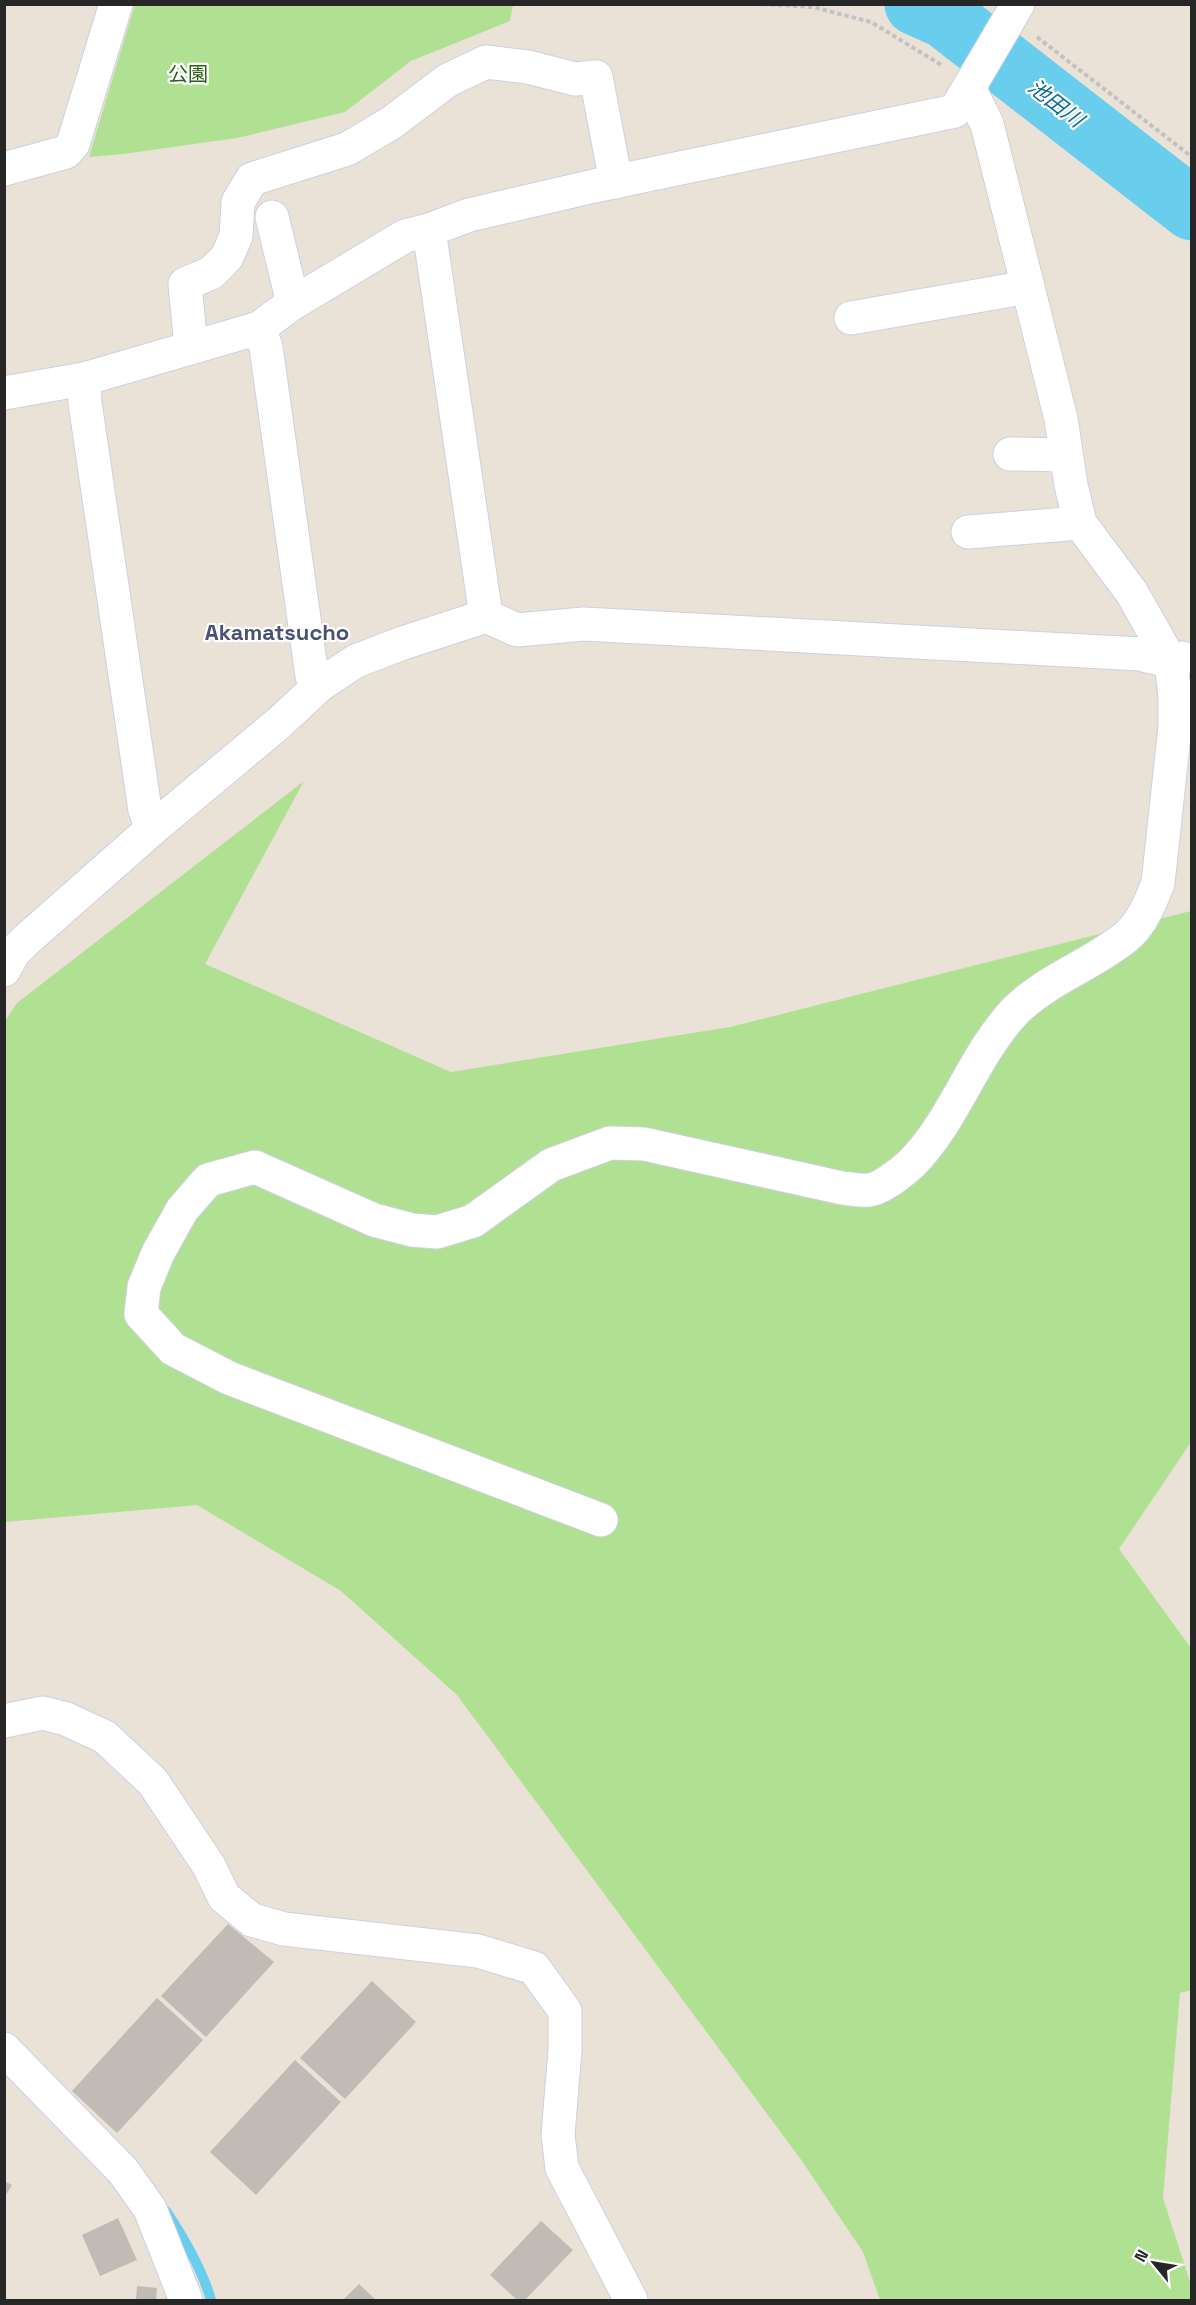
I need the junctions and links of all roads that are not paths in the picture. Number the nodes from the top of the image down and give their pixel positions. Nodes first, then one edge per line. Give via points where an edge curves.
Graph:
1 (116, 4) edge
2 (1012, 7) edge
3 (969, 88) junction
4 (4, 169) edge
5 (616, 182) junction
6 (272, 218) dead end
7 (429, 230) junction
8 (1028, 287) junction
9 (293, 303) junction
10 (851, 318) dead end
11 (259, 328) junction
12 (191, 347) junction
13 (84, 379) junction
14 (4, 393) edge
15 (1010, 454) dead end
16 (1066, 455) junction
17 (1080, 523) junction
18 (968, 532) dead end
19 (486, 616) junction
20 (1181, 658) edge
21 (321, 684) junction
22 (152, 829) junction
23 (4, 970) edge
24 (601, 1520) dead end
25 (4, 1721) edge
26 (4, 2049) edge
27 (186, 2301) edge
28 (631, 2301) edge

1 - 4 street via 74,144 66,152
2 - 3 street
3 - 5 street via 955,111
3 - 8 street via 987,124
5 - 7 street via 469,215
5 - 12 street via 596,77 575,79 486,62 447,80 391,123 347,149 252,179 238,202 236,236 227,257 211,273 184,284
6 - 9 street
7 - 9 street via 405,236
7 - 19 street
8 - 10 street
8 - 16 street via 1061,419
9 - 11 street
11 - 12 street
11 - 21 street via 266,347 312,676
12 - 13 street
13 - 14 street
13 - 22 street via 143,798
15 - 16 street
16 - 17 street
17 - 18 street
17 - 20 street
19 - 20 street via 517,630 584,624
19 - 21 street via 356,661
20 - 24 street via 1158,883 1149,907 1127,936 1032,996 1015,1012 994,1038 930,1141 911,1164 871,1191 644,1144 610,1143 551,1165 473,1221 437,1232 374,1220 255,1167 208,1180 182,1210 144,1287 141,1314 173,1349 229,1378
21 - 22 street
22 - 23 street via 25,941
25 - 28 street via 43,1713 105,1737 153,1782 209,1866 224,1897 252,1920 284,1929 478,1951 534,1968 565,2011 558,2134 562,2168
26 - 27 street via 123,2171 150,2209

